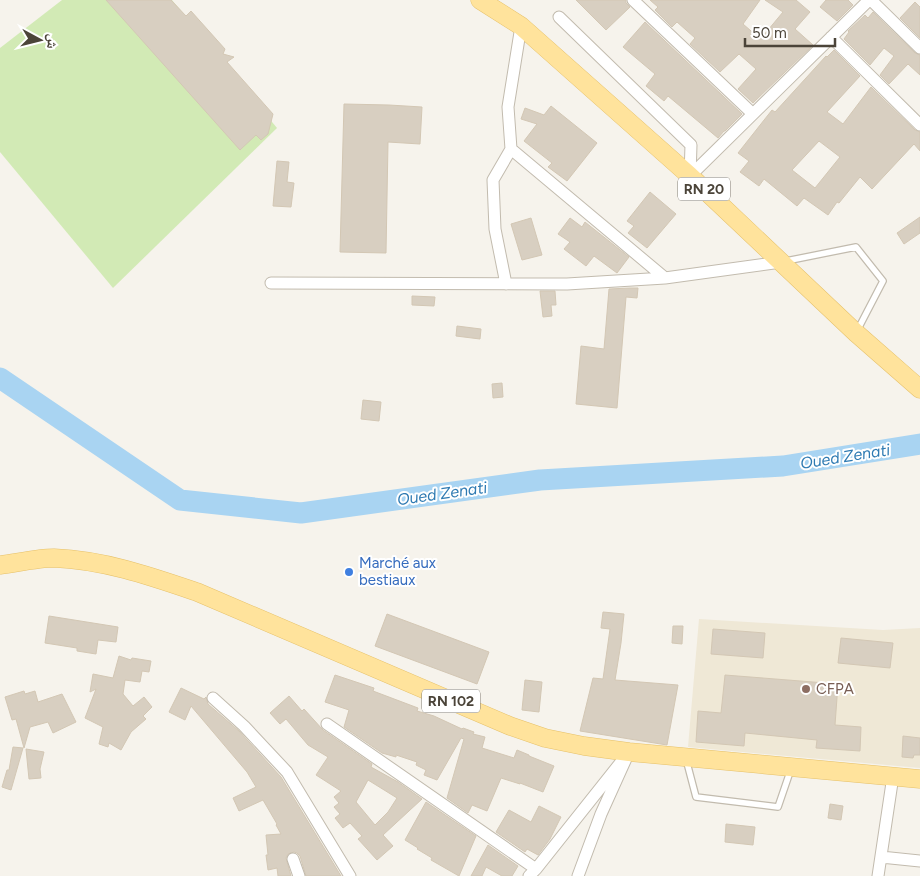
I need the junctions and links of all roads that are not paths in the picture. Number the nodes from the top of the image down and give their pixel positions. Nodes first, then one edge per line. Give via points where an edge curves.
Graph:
1 (480, 0) edge
2 (633, 0) edge
3 (870, 0) edge
4 (560, 17) dead end
5 (521, 26) junction
6 (831, 37) junction
7 (920, 48) edge
8 (753, 114) junction
9 (920, 125) edge
10 (511, 149) junction
11 (690, 176) junction
12 (782, 262) junction
13 (665, 278) junction
14 (271, 282) dead end
15 (506, 284) junction
16 (856, 332) junction
17 (920, 389) edge
18 (0, 565) edge
19 (213, 698) dead end
20 (327, 724) dead end
21 (629, 752) junction
22 (685, 757) junction
23 (792, 766) junction
24 (893, 776) junction
25 (920, 778) edge
26 (881, 856) junction
27 (293, 859) dead end
28 (920, 861) edge
29 (532, 872) edge
30 (299, 876) edge
31 (350, 876) edge
32 (578, 876) edge
33 (878, 876) edge

1 - 5 main road, RN 20
2 - 8 street
3 - 6 street
3 - 7 street
4 - 11 street via 691,145
5 - 10 street via 508,107
5 - 11 main road, RN 20
6 - 8 street
6 - 9 street
8 - 11 street
10 - 13 street
10 - 15 street via 493,180 495,229
11 - 12 main road, RN 20
12 - 13 street
12 - 16 main road, RN 20
12 - 16 lane via 856,248 883,281
13 - 15 street
14 - 15 street
16 - 17 main road, RN 20
18 - 21 main road, RN 102 via 52,558 97,562 144,574 197,592 510,726 545,738
19 - 31 street via 288,772
20 - 29 street
21 - 22 main road, RN 102
21 - 29 street
21 - 32 street
22 - 23 main road, RN 102
22 - 23 lane via 696,797 778,807
23 - 24 main road, RN 102
24 - 25 main road, RN 102
24 - 26 street
26 - 28 street
26 - 33 street
27 - 30 street

